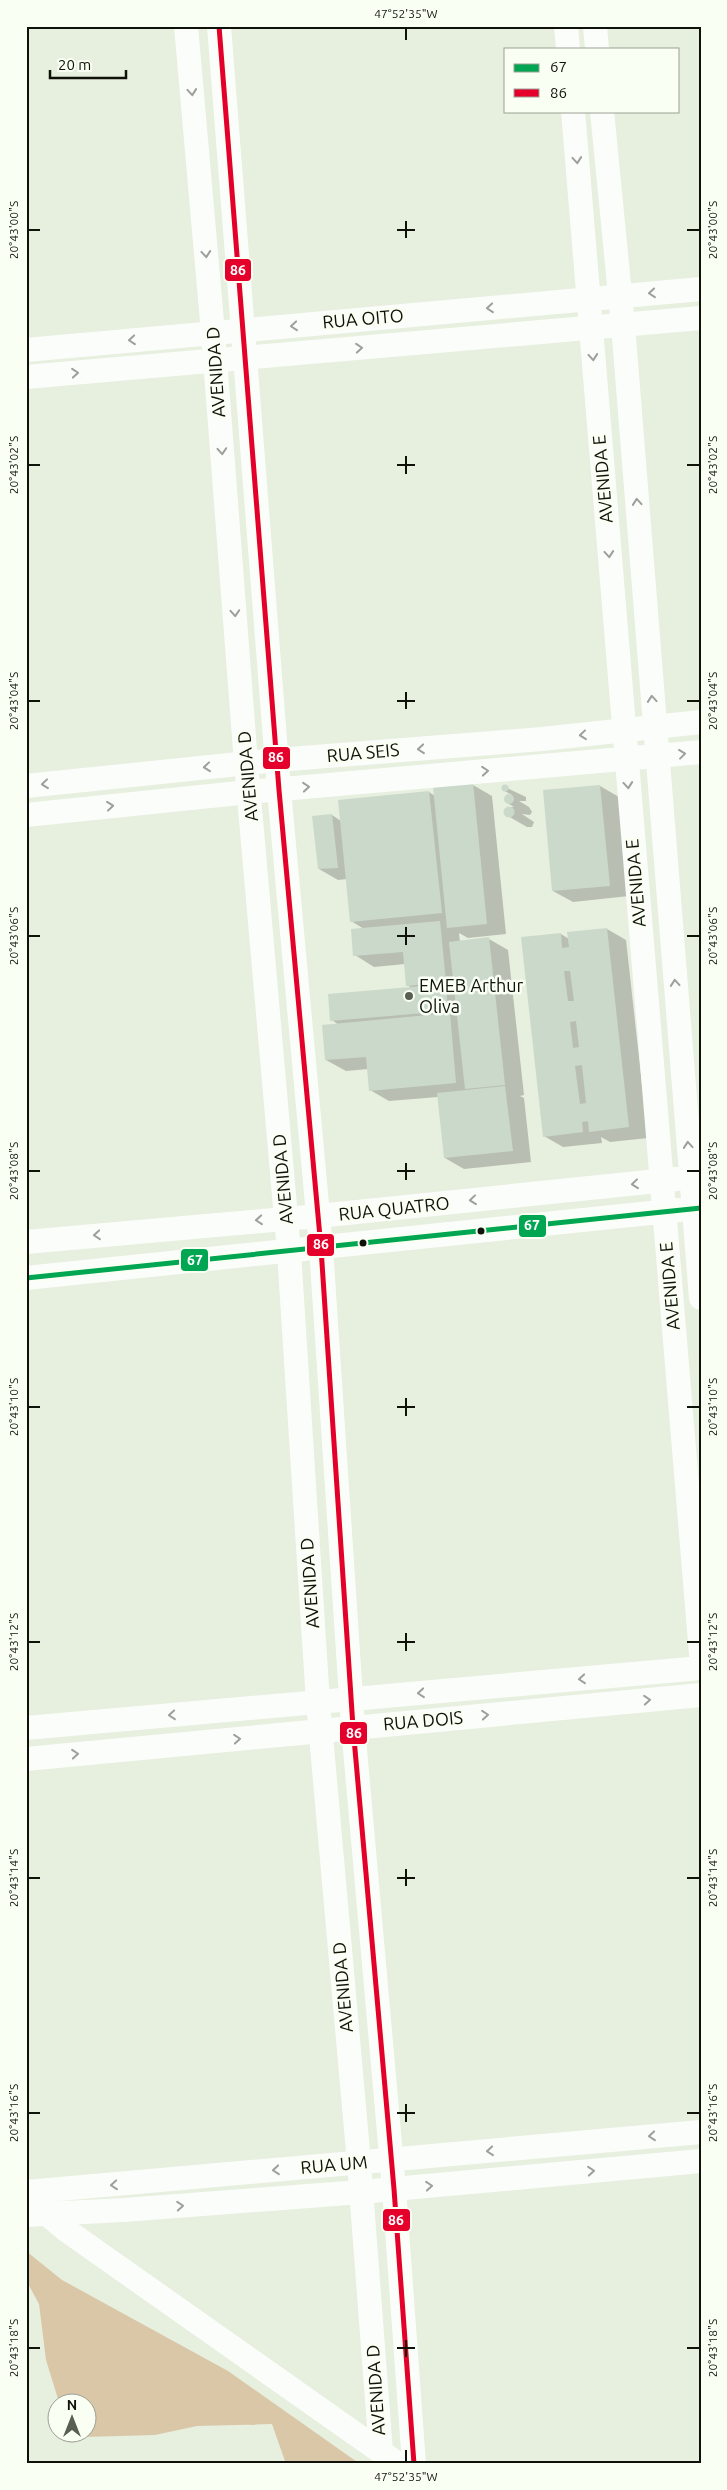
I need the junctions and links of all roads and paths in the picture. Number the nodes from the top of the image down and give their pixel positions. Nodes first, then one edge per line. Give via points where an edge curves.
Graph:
1 (186, 26) edge
2 (220, 26) edge
3 (566, 26) edge
4 (595, 26) edge
5 (568, 48) edge
6 (597, 48) edge
7 (573, 112) edge
8 (602, 112) edge
9 (701, 289) edge
10 (619, 296) junction
11 (590, 298) junction
12 (701, 318) edge
13 (623, 325) junction
14 (591, 328) junction
15 (243, 330) junction
16 (213, 333) junction
17 (26, 350) edge
18 (245, 358) junction
19 (215, 361) junction
20 (26, 377) edge
21 (701, 722) edge
22 (654, 727) junction
23 (623, 731) junction
24 (701, 752) edge
25 (657, 757) junction
26 (277, 760) junction
27 (626, 760) junction
28 (246, 763) junction
29 (26, 786) edge
30 (279, 790) junction
31 (249, 792) junction
32 (26, 814) edge
33 (696, 1177) edge
34 (662, 1181) junction
35 (697, 1208) edge
36 (664, 1212) junction
37 (318, 1216) junction
38 (286, 1218) junction
39 (26, 1242) edge
40 (321, 1248) junction
41 (289, 1252) junction
42 (26, 1278) edge
43 (701, 1298) edge
44 (701, 1654) edge
45 (701, 1668) edge
46 (701, 1695) edge
47 (352, 1699) junction
48 (318, 1702) junction
49 (354, 1727) junction
50 (26, 1728) edge
51 (321, 1731) junction
52 (26, 1759) edge
53 (701, 2132) edge
54 (390, 2160) junction
55 (701, 2161) edge
56 (359, 2163) junction
57 (394, 2189) junction
58 (32, 2192) edge
59 (361, 2192) junction
60 (36, 2214) edge
61 (389, 2458) edge
62 (414, 2464) edge

1 -> 16 street, AVENIDA D
2 - 15 street, AVENIDA D
3 - 5 street
4 - 6 street
7 -> 11 street, AVENIDA E
8 - 10 street, AVENIDA E
9 -> 10 street, RUA OITO
10 - 11 street, RUA OITO
10 - 13 street, AVENIDA E
11 - 14 street, AVENIDA E
11 -> 15 street, RUA OITO
12 - 13 street, RUA OITO
13 - 14 street, RUA OITO
22 -> 13 street, AVENIDA E
18 -> 14 street, RUA OITO
14 -> 23 street, AVENIDA E
15 - 16 street, RUA OITO
15 - 18 street, AVENIDA D
16 -> 17 street, RUA OITO
16 - 19 street, AVENIDA D
18 - 19 street, RUA OITO
18 - 26 street, AVENIDA D
20 -> 19 street, RUA OITO
19 -> 28 street, AVENIDA D
21 - 22 street, RUA SEIS
22 - 23 street, RUA SEIS
22 - 25 street, AVENIDA E
23 -> 26 street, RUA SEIS
23 - 27 street, AVENIDA E
25 -> 24 street, RUA SEIS
25 - 27 street, RUA SEIS
33 -> 25 street, AVENIDA E
26 - 28 street, RUA SEIS
26 - 30 street, AVENIDA D
30 -> 27 street, RUA SEIS
27 -> 34 street, AVENIDA E
28 -> 29 street, RUA SEIS
28 - 31 street, AVENIDA D
30 - 31 street, RUA SEIS
30 - 37 street, AVENIDA D
32 -> 31 street, RUA SEIS
31 - 38 street, AVENIDA D
33 - 34 street, RUA QUATRO
33 - 35 street, AVENIDA E
34 - 36 street, AVENIDA E
34 -> 37 street, RUA QUATRO
35 - 36 street, RUA QUATRO
35 - 43 street, AVENIDA E
36 - 40 street, RUA QUATRO
36 - 44 street, AVENIDA E
37 - 38 street, RUA QUATRO
37 - 40 street, AVENIDA D
38 -> 39 street, RUA QUATRO
38 - 41 street, AVENIDA D
40 - 41 street, RUA QUATRO
40 - 47 street, AVENIDA D
41 - 42 street, RUA QUATRO
41 - 48 street, AVENIDA D
45 -> 47 street, RUA DOIS
49 -> 46 street, RUA DOIS
47 - 48 street, RUA DOIS
47 - 49 street, AVENIDA D
48 -> 50 street, RUA DOIS
48 - 51 street, AVENIDA D
49 - 51 street, RUA DOIS
49 - 54 street, AVENIDA D
52 -> 51 street, RUA DOIS
51 - 56 street, AVENIDA D
53 -> 54 street, RUA UM
54 - 56 street, RUA UM
54 - 57 street, AVENIDA D
57 -> 55 street, RUA UM
56 -> 58 street, RUA UM
56 - 59 street, AVENIDA D
57 - 59 street, RUA UM
57 - 62 street, AVENIDA D
58 - 60 street
60 -> 59 street, RUA UM
59 - 61 street, AVENIDA D
60 - 61 street

